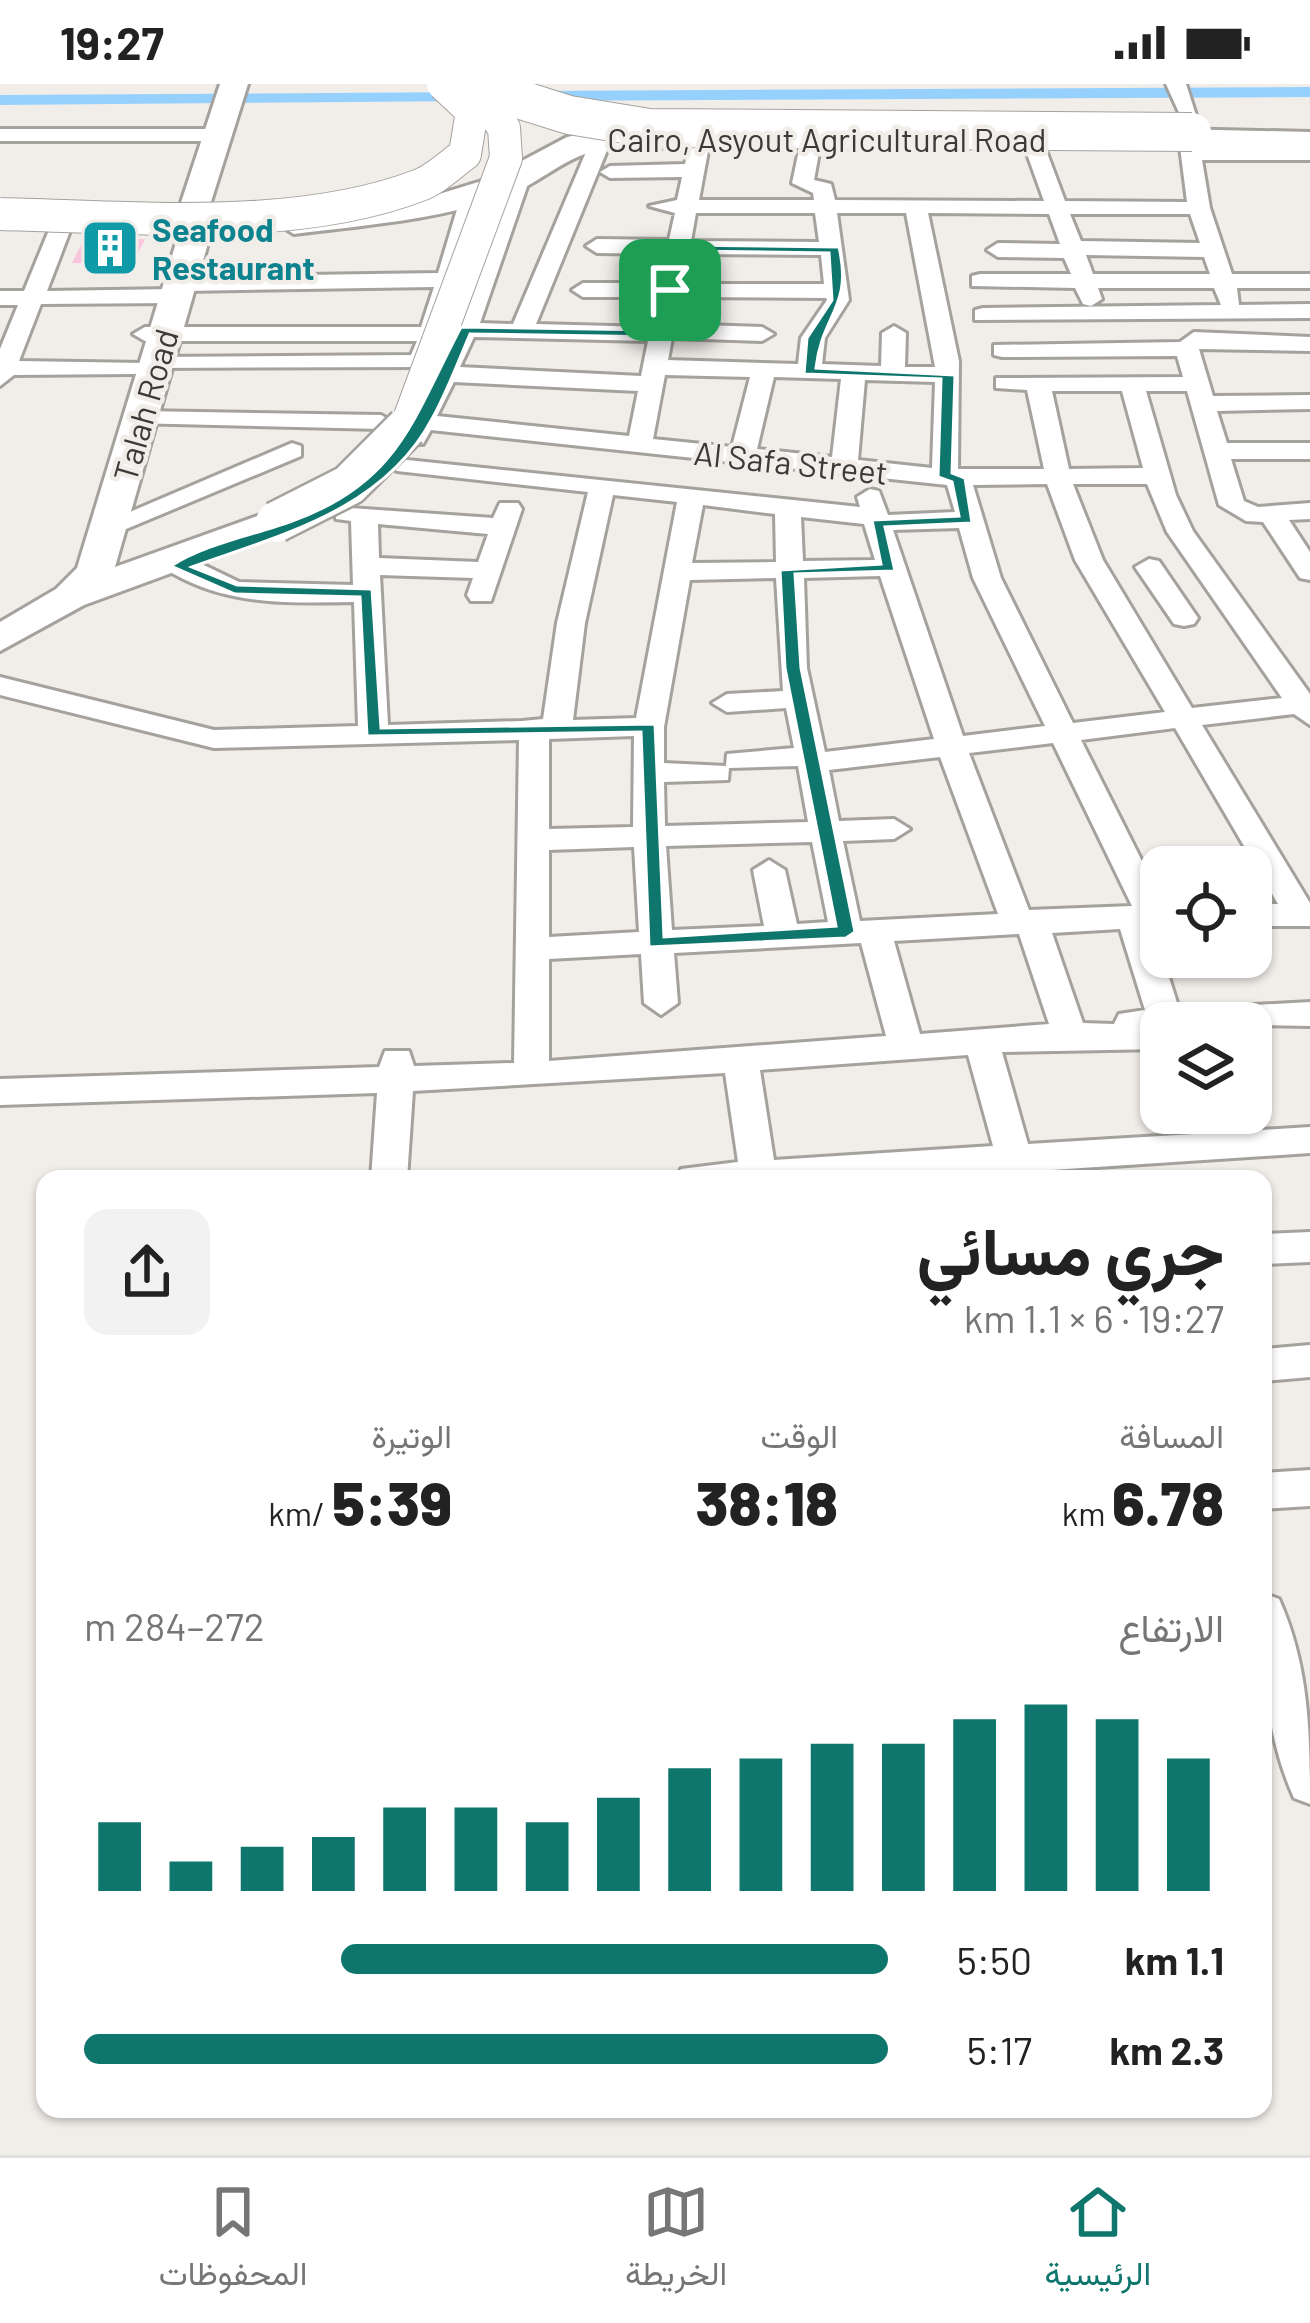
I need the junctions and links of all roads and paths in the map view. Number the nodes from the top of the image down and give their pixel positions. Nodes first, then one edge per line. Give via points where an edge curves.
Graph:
1 (443, 84) edge
2 (471, 84) edge
3 (1176, 84) edge
4 (226, 110) edge
5 (1191, 132) junction
6 (0, 134) edge
7 (1310, 135) edge
8 (812, 136) junction
9 (1031, 137) junction
10 (1310, 154) edge
11 (606, 155) junction
12 (701, 158) junction
13 (521, 176) junction
14 (472, 196) junction
15 (660, 206) dead end
16 (824, 206) junction
17 (687, 207) junction
18 (916, 208) junction
19 (1059, 208) junction
20 (1199, 208) junction
21 (373, 211) junction
22 (0, 215) edge
23 (191, 217) junction
24 (62, 224) junction
25 (597, 246) dead end
26 (679, 247) junction
27 (835, 249) junction
28 (1075, 249) junction
29 (998, 250) dead end
30 (1213, 250) junction
31 (447, 280) junction
32 (980, 280) dead end
33 (1085, 281) junction
34 (1222, 281) junction
35 (1310, 281) edge
36 (309, 282) junction
37 (583, 290) dead end
38 (670, 290) junction
39 (838, 291) junction
40 (171, 292) junction
41 (33, 297) junction
42 (0, 298) edge
43 (1234, 310) junction
44 (1310, 311) edge
45 (1095, 314) junction
46 (983, 315) dead end
47 (466, 330) junction
48 (522, 331) junction
49 (662, 333) junction
50 (894, 333) dead end
51 (302, 334) junction
52 (431, 334) junction
53 (762, 334) dead end
54 (1310, 344) edge
55 (1187, 349) junction
56 (150, 350) junction
57 (1002, 350) dead end
58 (764, 370) junction
59 (809, 371) junction
60 (1, 372) edge
61 (854, 373) junction
62 (447, 374) junction
63 (893, 374) junction
64 (654, 375) junction
65 (948, 375) junction
66 (1005, 383) dead end
67 (1038, 383) junction
68 (1132, 384) junction
69 (1291, 387) edge
70 (1200, 394) junction
71 (547, 407) junction
72 (141, 418) junction
73 (381, 422) dead end
74 (424, 422) junction
75 (639, 446) junction
76 (292, 451) dead end
77 (1216, 451) junction
78 (1310, 451) edge
79 (742, 458) junction
80 (397, 463) junction
81 (854, 469) junction
82 (1158, 476) junction
83 (519, 477) junction
84 (951, 477) junction
85 (1059, 481) junction
86 (602, 487) junction
87 (691, 497) junction
88 (788, 508) junction
89 (329, 511) junction
90 (1310, 511) edge
91 (364, 514) junction
92 (1271, 514) junction
93 (876, 520) junction
94 (967, 520) junction
95 (110, 526) junction
96 (503, 527) junction
97 (174, 563) junction
98 (890, 568) junction
99 (788, 570) junction
100 (674, 572) junction
101 (1310, 572) edge
102 (367, 579) junction
103 (73, 587) junction
104 (1109, 596) junction
105 (1184, 618) dead end
106 (0, 626) edge
107 (0, 639) edge
108 (0, 686) edge
109 (799, 699) junction
110 (727, 703) dead end
111 (1307, 708) edge
112 (1184, 720) junction
113 (546, 726) junction
114 (649, 727) junction
115 (373, 733) junction
116 (1064, 735) junction
117 (952, 748) junction
118 (812, 760) junction
119 (648, 772) junction
120 (894, 829) dead end
121 (826, 832) junction
122 (649, 836) junction
123 (533, 840) junction
124 (769, 870) dead end
125 (1140, 897) edge
126 (1272, 915) edge
127 (1306, 915) edge
128 (1140, 916) edge
129 (1024, 920) junction
130 (860, 931) junction
131 (783, 936) junction
132 (656, 943) junction
133 (531, 949) junction
134 (661, 1003) dead end
135 (1310, 1014) edge
136 (1272, 1017) edge
137 (1140, 1029) edge
138 (1310, 1032) edge
139 (1272, 1033) edge
140 (1070, 1036) junction
141 (982, 1043) junction
142 (907, 1048) junction
143 (741, 1061) junction
144 (397, 1070) junction
145 (0, 1071) edge
146 (531, 1075) junction
147 (0, 1093) edge
148 (1310, 1140) edge
149 (1018, 1169) edge
150 (390, 1170) edge
151 (758, 1170) edge
152 (1310, 1246) edge
153 (1272, 1249) edge
154 (1310, 1361) edge
155 (1272, 1364) edge
156 (1310, 1488) edge
157 (1272, 1490) edge
158 (1272, 1645) edge
159 (1310, 1782) edge

1 - 22 main road, bridge via 472,111 473,136 433,178 387,197 303,213
2 - 5 highway, bridge via 569,115 649,128
2 - 97 main road, bridge via 504,128 506,158 398,442 363,475 276,522
3 - 5 street
4 - 6 street
4 - 23 main road, Talah Road
5 - 7 highway, Cairo, Asyout Agricultural Road
5 - 9 highway, Cairo, Asyout Agricultural Road
5 - 10 street
5 - 20 street
5 - 21 highway, Cairo, Asyout Agricultural Road via 619,124 565,136 457,187
8 - 9 highway, Cairo, Asyout Agricultural Road
8 - 12 highway, Cairo, Asyout Agricultural Road
8 - 16 street via 803,183 823,189
9 - 19 street
11 - 12 highway, Cairo, Asyout Agricultural Road
11 - 13 highway, Cairo, Asyout Agricultural Road via 560,152
11 - 48 street
12 - 17 street
13 - 14 highway, Cairo, Asyout Agricultural Road
13 - 47 street
14 - 21 highway, Cairo, Asyout Agricultural Road
14 - 31 street
15 - 17 street
16 - 17 street
16 - 18 street
16 - 27 street
17 - 26 street
18 - 19 street
18 - 65 street
19 - 20 street
19 - 28 street
20 - 30 street
21 - 23 highway, Cairo, Asyout Agricultural Road
22 - 23 highway, Cairo, Asyout Agricultural Road
22 - 24 highway, Cairo, Asyout Agricultural Road
23 - 24 highway, Cairo, Asyout Agricultural Road
23 - 40 main road, Talah Road via 195,233
24 - 41 street
25 - 26 street
26 - 27 street
26 - 38 street
27 - 39 street
28 - 29 street
28 - 30 street
28 - 33 street
30 - 34 street
31 - 36 street
31 - 52 street
32 - 33 street
33 - 34 street
33 - 45 street
34 - 35 street
34 - 43 street
36 - 40 street
36 - 51 street
37 - 38 street
38 - 39 street
38 - 49 street
39 - 59 street via 836,309 813,338
40 - 41 street
40 - 56 main road, Talah Road
41 - 42 street
41 - 60 street
43 - 44 street
43 - 45 street
45 - 46 street
47 - 48 street
47 - 62 street
48 - 49 street
49 - 53 street
49 - 64 street
50 - 63 street
51 - 52 street
51 - 56 street
52 - 56 street via 423,358 410,364
54 - 69 street
55 - 57 street
55 - 69 street via 1194,339
55 - 70 street
56 - 60 street
56 - 72 main road, Talah Road
56 - 103 main road, Talah Road
58 - 59 street
58 - 64 street
58 - 79 street
59 - 61 street
61 - 63 street
61 - 81 street
62 - 71 street
62 - 74 street
63 - 65 street
64 - 71 street
64 - 75 street
65 - 84 street
66 - 67 street
67 - 68 street
67 - 85 street
68 - 70 street
68 - 82 street
69 - 70 street
70 - 77 street
71 - 74 street, Al Safa Street
71 - 75 street, Al Safa Street
72 - 73 street
72 - 95 main road, Talah Road
74 - 80 street
75 - 79 street, Al Safa Street
76 - 95 street
77 - 78 street
77 - 92 street via 1232,505
79 - 81 street, Al Safa Street
80 - 83 street
80 - 89 street
81 - 84 street, Al Safa Street
81 - 93 street
82 - 85 street, Al Safa Street
82 - 111 street via 1180,532
83 - 86 street
83 - 96 street
84 - 85 street, Al Safa Street
84 - 94 street
85 - 104 street
86 - 87 street
86 - 113 street
87 - 88 street
87 - 100 street
88 - 93 street
88 - 99 street
89 - 91 street
89 - 97 street
90 - 92 street
91 - 96 street
91 - 102 street
92 - 101 street
93 - 94 street
93 - 98 street
94 - 116 street
95 - 103 main road, Talah Road
96 - 102 street via 484,582
97 - 102 street via 235,590
97 - 103 main road
98 - 99 street
98 - 117 street
99 - 100 street
99 - 109 street
100 - 114 street
102 - 115 street
103 - 106 main road, Talah Road
103 - 107 main road
104 - 105 street via 1156,578
104 - 112 street
108 - 115 street via 189,736
109 - 110 street
109 - 118 street
111 - 112 street
112 - 116 street
112 - 127 street
113 - 114 street
113 - 115 street
113 - 123 street
114 - 119 street
116 - 117 street
116 - 125 street
117 - 118 street
117 - 129 street
118 - 119 street
118 - 121 street
119 - 122 street
120 - 121 street
121 - 122 street
121 - 130 street
122 - 123 street
122 - 132 street
123 - 133 street
124 - 131 street
126 - 127 street
128 - 129 street
129 - 130 street
129 - 140 street
130 - 131 street
130 - 142 street
131 - 132 street
132 - 133 street
132 - 134 street
133 - 146 street
135 - 136 street
137 - 140 street
138 - 139 street
140 - 141 street
141 - 142 street
141 - 149 street
142 - 143 street
143 - 146 street
143 - 151 street
144 - 145 street
144 - 146 street
144 - 147 street
144 - 150 street
148 - 149 street
152 - 153 street
154 - 155 street
156 - 157 street
158 - 159 street

